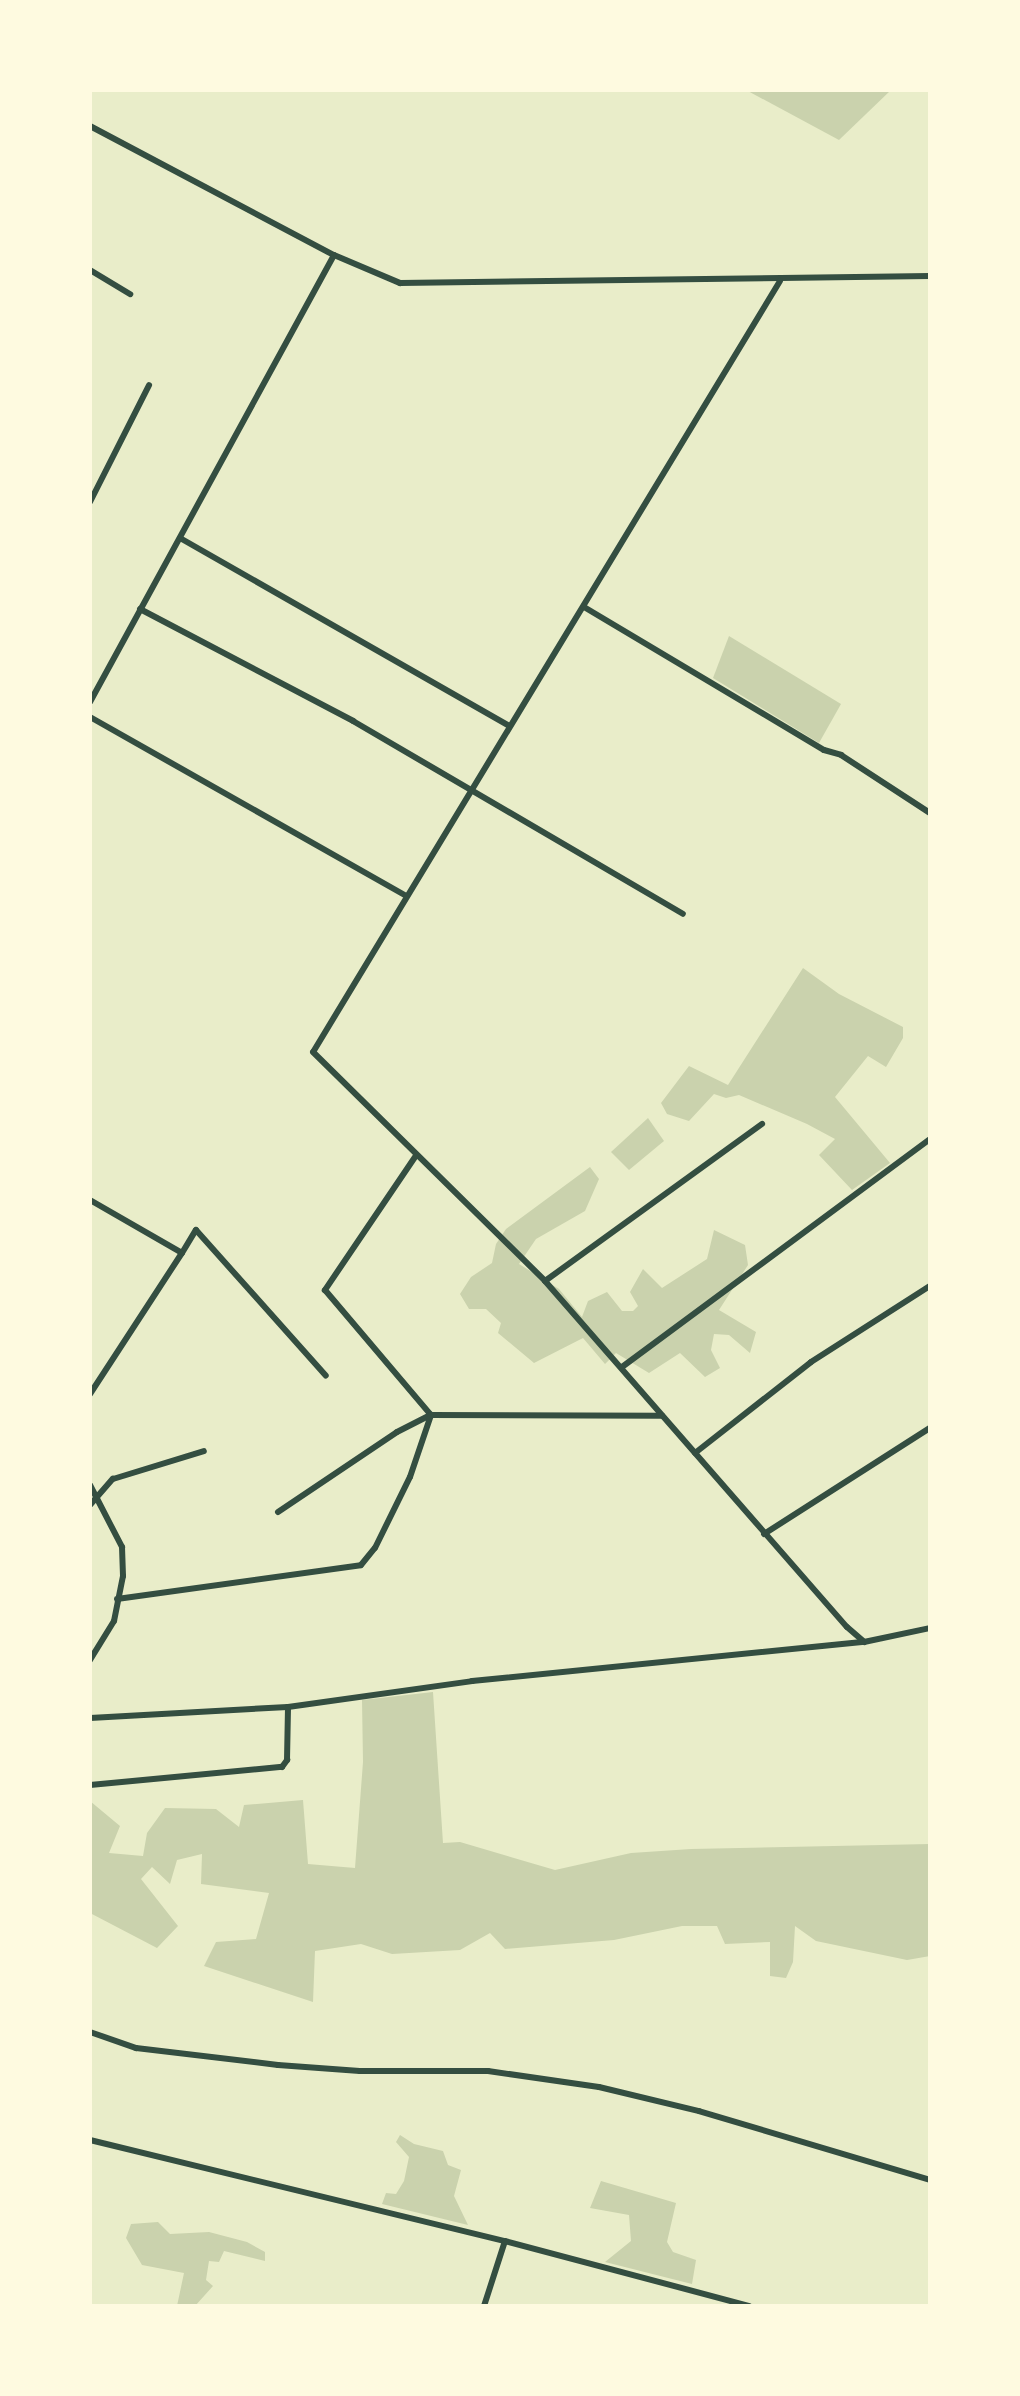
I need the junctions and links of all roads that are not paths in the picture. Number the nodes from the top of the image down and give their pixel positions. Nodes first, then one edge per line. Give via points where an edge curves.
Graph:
1 (90, 126) edge
2 (334, 255) junction
3 (90, 270) edge
4 (930, 276) edge
5 (780, 281) junction
6 (130, 294) dead end
7 (148, 385) dead end
8 (90, 502) edge
9 (180, 538) junction
10 (584, 607) junction
11 (140, 609) junction
12 (90, 702) edge
13 (90, 717) edge
14 (508, 725) junction
15 (470, 790) junction
16 (930, 812) edge
17 (406, 896) junction
18 (683, 914) dead end
19 (762, 1124) dead end
20 (930, 1139) edge
21 (415, 1157) junction
22 (90, 1200) edge
23 (182, 1253) junction
24 (545, 1281) junction
25 (930, 1286) edge
26 (622, 1367) junction
27 (326, 1376) dead end
28 (90, 1394) edge
29 (431, 1416) junction
30 (664, 1416) junction
31 (930, 1428) edge
32 (204, 1451) dead end
33 (694, 1452) junction
34 (90, 1484) edge
35 (96, 1495) junction
36 (90, 1505) edge
37 (278, 1512) dead end
38 (764, 1534) junction
39 (118, 1599) junction
40 (930, 1628) edge
41 (864, 1642) junction
42 (90, 1660) edge
43 (288, 1707) junction
44 (90, 1718) edge
45 (90, 1784) edge
46 (90, 2032) edge
47 (90, 2140) edge
48 (930, 2180) edge
49 (505, 2240) junction
50 (484, 2306) edge
51 (750, 2306) edge

1 - 2 street
2 - 5 street via 415,285
2 - 9 street
3 - 6 street
4 - 5 street
5 - 10 street
7 - 8 street
9 - 11 street
9 - 14 street
10 - 14 street
10 - 16 street
11 - 12 street
11 - 15 street
13 - 17 street
14 - 15 street
15 - 17 street
15 - 18 street
17 - 21 street via 313,1052
19 - 24 street
20 - 26 street
21 - 24 street
21 - 29 street via 325,1290
22 - 23 street
23 - 27 street via 196,1230
23 - 28 street
24 - 26 street
25 - 33 street via 811,1362
26 - 30 street
29 - 30 street
29 - 37 street via 396,1432
29 - 39 street via 410,1477 361,1565
30 - 33 street
31 - 38 street
32 - 35 street via 113,1480
33 - 38 street
34 - 35 street
35 - 36 street
35 - 39 street via 122,1548
38 - 41 street
39 - 42 street via 114,1621
40 - 41 street
41 - 43 street via 472,1680
43 - 44 street
43 - 45 street via 282,1767
46 - 48 street via 188,2056 360,2071 488,2071 599,2087
47 - 49 street
49 - 50 street
49 - 51 street

